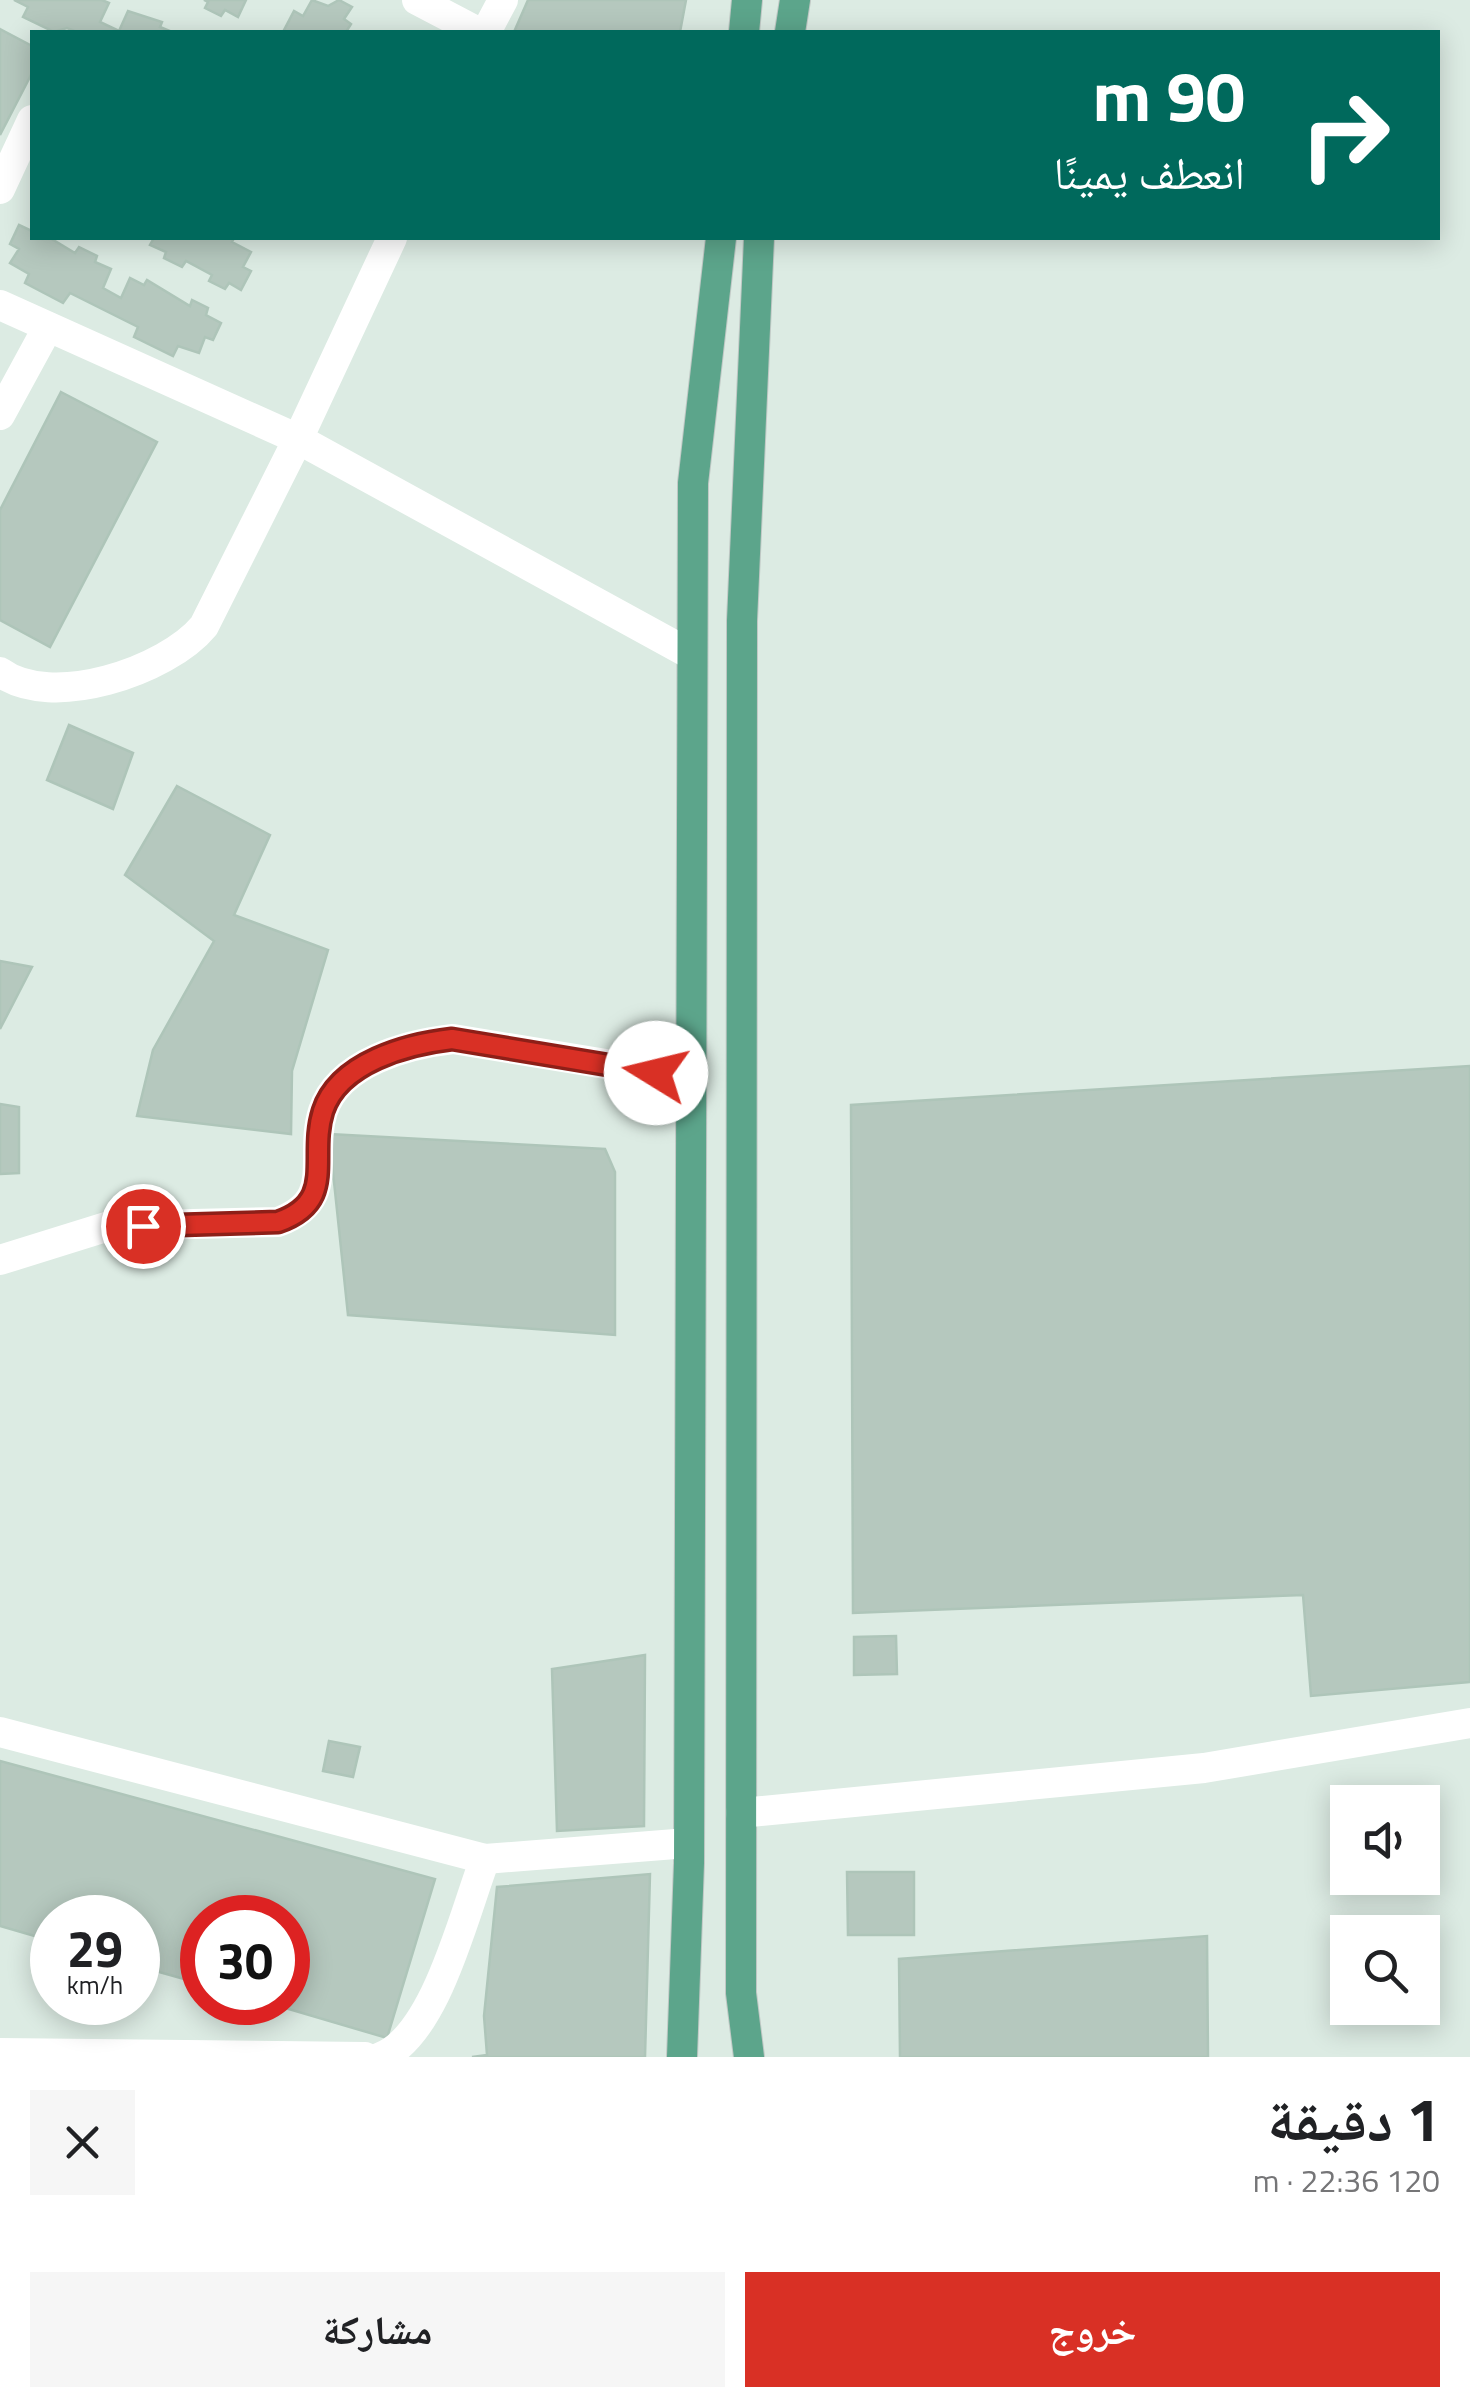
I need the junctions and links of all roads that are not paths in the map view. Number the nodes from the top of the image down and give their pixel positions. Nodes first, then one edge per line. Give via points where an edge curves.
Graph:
1 (416, 0) edge
2 (502, 0) edge
3 (748, 0) edge
4 (795, 0) edge
5 (474, 30) edge
6 (487, 30) edge
7 (744, 30) edge
8 (790, 30) edge
9 (30, 124) edge
10 (0, 189) edge
11 (391, 240) edge
12 (720, 240) edge
13 (759, 240) edge
14 (0, 305) edge
15 (48, 326) junction
16 (0, 416) edge
17 (298, 439) junction
18 (692, 655) junction
19 (0, 672) edge
20 (690, 1078) junction
21 (0, 1260) edge
22 (1470, 1723) edge
23 (0, 1732) edge
24 (741, 1814) junction
25 (688, 1843) junction
26 (485, 1859) junction
27 (0, 2052) edge
28 (365, 2057) edge
29 (381, 2057) edge
30 (682, 2057) edge
31 (749, 2057) edge

1 - 5 street
2 - 6 street
3 - 7 main road
4 - 8 main road
9 - 10 street
11 - 17 street
12 - 18 main road via 693,483
13 - 24 main road via 742,621
14 - 15 street
15 - 16 street
15 - 17 street
17 - 18 street
17 - 19 street via 191,642 93,686 40,687
18 - 20 main road
20 - 21 street via 452,1039 422,1042 346,1075 336,1087 323,1111 315,1191 295,1216 278,1222 110,1226
20 - 25 main road
22 - 24 street via 1204,1768
23 - 26 street
24 - 31 main road via 741,1993
25 - 26 street
25 - 30 main road
26 - 29 street via 428,2008 407,2042
27 - 28 street

